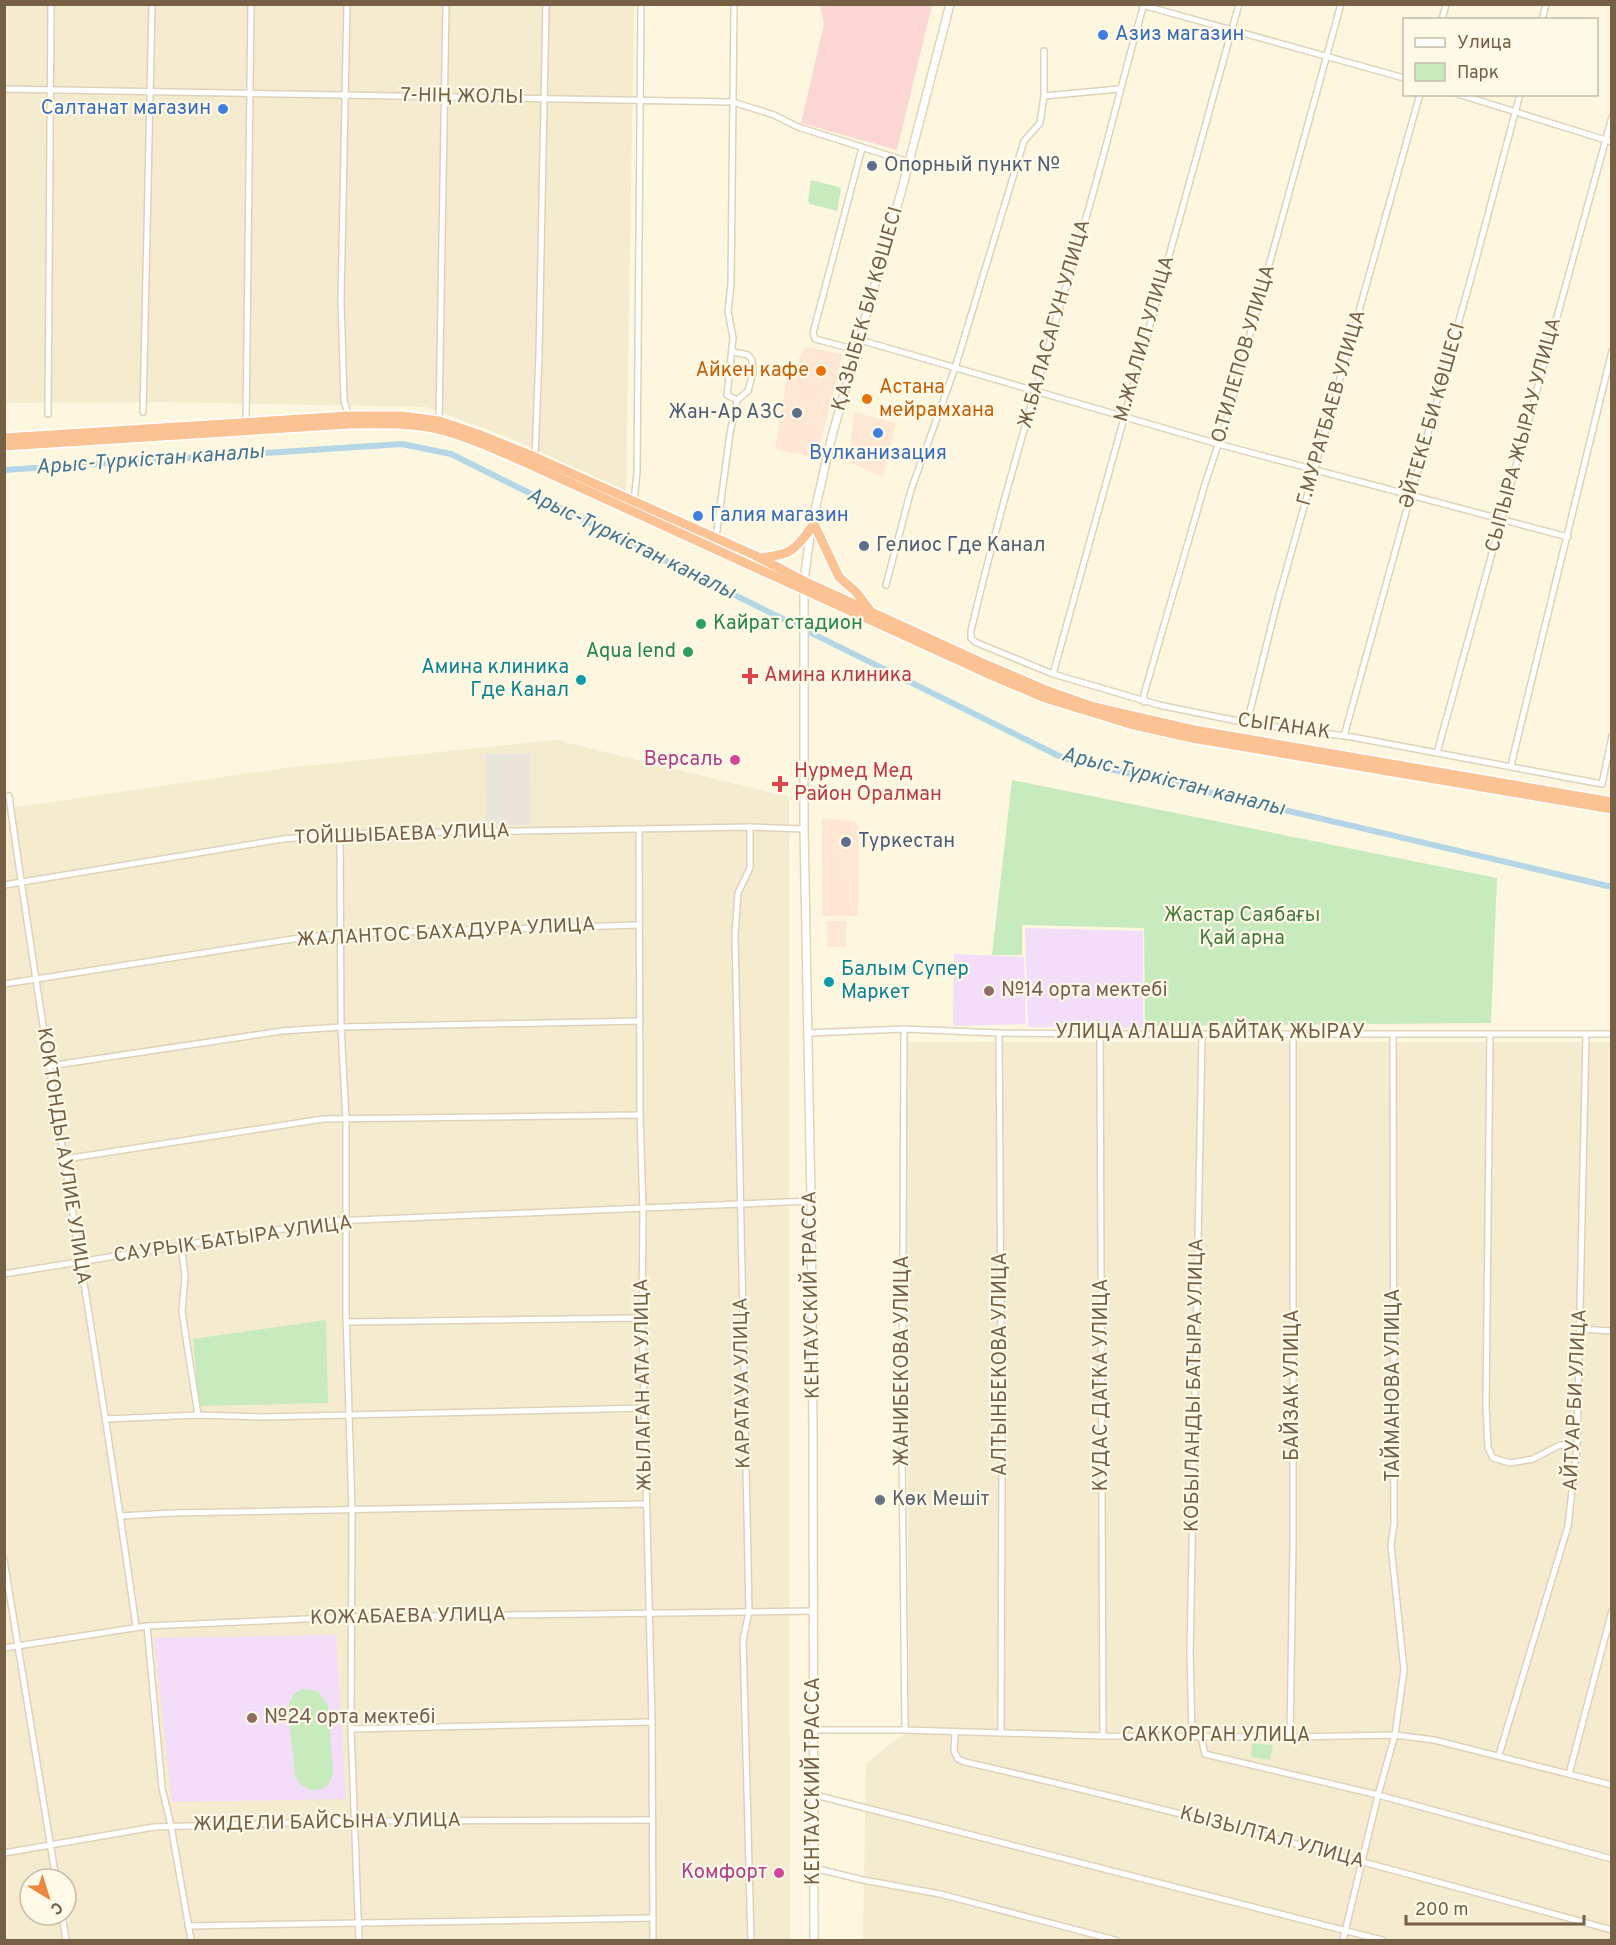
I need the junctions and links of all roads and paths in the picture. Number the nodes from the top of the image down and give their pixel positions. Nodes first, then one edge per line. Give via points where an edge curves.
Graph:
1 (51, 4) edge
2 (152, 4) edge
3 (251, 4) edge
4 (347, 4) edge
5 (446, 4) edge
6 (546, 4) edge
7 (641, 4) edge
8 (734, 4) edge
9 (950, 4) edge
10 (1239, 4) edge
11 (1341, 4) edge
12 (1143, 5) edge
13 (1232, 30) junction
14 (1044, 51) dead end
15 (1328, 56) junction
16 (1403, 78) edge
17 (4, 89) edge
18 (1119, 89) junction
19 (51, 90) junction
20 (151, 92) junction
21 (250, 93) junction
22 (346, 96) junction
23 (1044, 96) junction
24 (1419, 96) edge
25 (1464, 96) edge
26 (1519, 96) edge
27 (445, 98) junction
28 (544, 98) junction
29 (640, 99) junction
30 (733, 102) junction
31 (1515, 112) junction
32 (1611, 117) edge
33 (1605, 140) junction
34 (1611, 142) edge
35 (862, 148) junction
36 (909, 162) junction
37 (860, 340) junction
38 (732, 349) junction
39 (857, 350) junction
40 (1611, 351) edge
41 (955, 368) junction
42 (1035, 392) junction
43 (737, 399) junction
44 (143, 412) dead end
45 (48, 414) dead end
46 (349, 416) junction
47 (1124, 417) junction
48 (439, 422) junction
49 (246, 423) junction
50 (4, 438) edge
51 (1218, 444) junction
52 (4, 446) edge
53 (535, 457) junction
54 (1315, 471) junction
55 (1409, 495) junction
56 (634, 502) junction
57 (1500, 520) junction
58 (812, 525) junction
59 (1568, 537) junction
60 (716, 539) junction
61 (760, 558) junction
62 (804, 585) junction
63 (886, 585) dead end
64 (871, 611) junction
65 (804, 615) joint
66 (975, 642) joint
67 (1053, 674) junction
68 (1144, 702) junction
69 (1247, 723) junction
70 (1344, 736) junction
71 (1611, 736) edge
72 (1437, 753) junction
73 (1512, 767) junction
74 (9, 796) dead end
75 (1611, 801) edge
76 (1611, 809) edge
77 (750, 827) junction
78 (639, 829) junction
79 (804, 829) junction
80 (340, 834) junction
81 (21, 883) junction
82 (4, 885) edge
83 (638, 925) junction
84 (340, 934) junction
85 (35, 979) junction
86 (4, 984) edge
87 (640, 1021) junction
88 (341, 1027) junction
89 (904, 1029) junction
90 (999, 1032) junction
91 (808, 1033) junction
92 (1100, 1034) junction
93 (1202, 1034) junction
94 (1293, 1034) junction
95 (1393, 1034) junction
96 (1490, 1034) junction
97 (1586, 1034) junction
98 (1611, 1034) edge
99 (49, 1066) junction
100 (640, 1115) junction
101 (346, 1119) junction
102 (65, 1159) junction
103 (811, 1201) junction
104 (740, 1204) junction
105 (643, 1210) junction
106 (346, 1222) junction
107 (181, 1245) junction
108 (80, 1263) junction
109 (4, 1274) edge
110 (642, 1318) junction
111 (348, 1322) junction
112 (1580, 1329) junction
113 (1611, 1331) edge
114 (645, 1408) junction
115 (198, 1415) junction
116 (350, 1415) junction
117 (106, 1419) junction
118 (1577, 1446) junction
119 (645, 1504) junction
120 (352, 1511) junction
121 (120, 1515) junction
122 (4, 1560) edge
123 (814, 1611) junction
124 (1611, 1611) edge
125 (749, 1612) junction
126 (649, 1614) junction
127 (352, 1617) junction
128 (147, 1626) junction
129 (136, 1627) junction
130 (18, 1645) junction
131 (4, 1648) edge
132 (652, 1722) junction
133 (351, 1729) junction
134 (814, 1730) junction
135 (905, 1730) junction
136 (1001, 1732) junction
137 (956, 1733) junction
138 (1395, 1735) junction
139 (1103, 1736) junction
140 (1192, 1737) junction
141 (1201, 1737) junction
142 (1290, 1737) junction
143 (1499, 1755) junction
144 (1569, 1773) junction
145 (1611, 1785) edge
146 (815, 1795) junction
147 (1378, 1795) junction
148 (651, 1820) junction
149 (355, 1821) junction
150 (171, 1826) junction
151 (51, 1845) junction
152 (4, 1853) edge
153 (1611, 1859) edge
154 (1362, 1861) junction
155 (54, 1867) edge
156 (814, 1868) junction
157 (653, 1918) junction
158 (359, 1923) junction
159 (188, 1926) junction
160 (1611, 1930) edge
161 (1346, 1931) junction
162 (191, 1941) edge
163 (359, 1941) edge
164 (653, 1941) edge
165 (751, 1941) edge
166 (814, 1941) edge
167 (1115, 1941) edge
168 (1343, 1941) edge
169 (1382, 1941) edge

1 - 19 street
2 - 20 street
3 - 21 street
4 - 22 street
5 - 27 street
6 - 28 street
7 - 29 street
8 - 30 street
9 - 36 main road, ҚАЗЫБЕК БИ КӨШЕСІ
10 - 13 street, М.ЖАЛИЛ УЛИЦА
11 - 15 street, О.ТИЛЕПОВ УЛИЦА
12 - 13 street
12 - 18 street, Ж.БАЛАСАГУН УЛИЦА
13 - 15 street
13 - 47 street, М.ЖАЛИЛ УЛИЦА
14 - 23 street
15 - 16 street
15 - 51 street, О.ТИЛЕПОВ УЛИЦА
17 - 19 street, 7-НІҢ ЖОЛЫ
18 - 23 street
18 - 42 street, Ж.БАЛАСАГУН УЛИЦА
19 - 20 street, 7-НІҢ ЖОЛЫ
19 - 45 street
20 - 21 street, 7-НІҢ ЖОЛЫ
20 - 44 street
21 - 22 street, 7-НІҢ ЖОЛЫ
21 - 49 street
22 - 27 street, 7-НІҢ ЖОЛЫ
22 - 46 street via 341,300 344,401
23 - 41 street via 1040,123 1024,141
24 - 54 street, Г.МУРАТБАЕВ УЛИЦА
25 - 31 street
26 - 31 street, ӘЙТЕКЕ БИ КӨШЕСІ
27 - 28 street, 7-НІҢ ЖОЛЫ
27 - 48 street
28 - 29 street, 7-НІҢ ЖОЛЫ
28 - 53 street
29 - 30 street, 7-НІҢ ЖОЛЫ
29 - 56 street
30 - 35 street, 7-НІҢ ЖОЛЫ
30 - 38 street via 728,311
31 - 33 street
31 - 55 street, ӘЙТЕКЕ БИ КӨШЕСІ
32 - 33 street, СЫПЫРА ЖЫРАУ УЛИЦА
33 - 34 street
33 - 57 street, СЫПЫРА ЖЫРАУ УЛИЦА
35 - 36 street, 7-НІҢ ЖОЛЫ
35 - 39 street via 813,333 815,339
36 - 37 main road, ҚАЗЫБЕК БИ КӨШЕСІ
37 - 39 main road, ҚАЗЫБЕК БИ КӨШЕСІ
37 - 41 street
38 - 43 street via 727,395
38 - 43 street via 752,360 748,391
39 - 58 main road, ҚАЗЫБЕК БИ КӨШЕСІ
40 - 59 street
41 - 42 street
41 - 63 street via 911,490
42 - 47 street
42 - 66 street, Ж.БАЛАСАГУН УЛИЦА via 980,589 970,631
43 - 60 street
46 - 48 highway via 400,416
46 - 49 highway
47 - 51 street
47 - 67 street, М.ЖАЛИЛ УЛИЦА
48 - 53 highway
49 - 50 highway
51 - 54 street
51 - 68 street, О.ТИЛЕПОВ УЛИЦА
52 - 62 highway via 349,424 437,429 476,441
53 - 56 highway
54 - 55 street
54 - 69 street, Г.МУРАТБАЕВ УЛИЦА
55 - 57 street
55 - 70 street, ӘЙТЕКЕ БИ КӨШЕСІ
56 - 60 highway
57 - 59 street
57 - 72 street, СЫПЫРА ЖЫРАУ УЛИЦА
58 - 61 highway via 786,555
58 - 62 main road, ҚАЗЫБЕК БИ КӨШЕСІ
58 - 64 highway via 839,577
59 - 73 street
60 - 61 highway
61 - 62 highway
62 - 64 highway
62 - 65 main road, ҚАЗЫБЕК БИ КӨШЕСІ
62 - 76 highway via 994,676 1092,714 1192,738
64 - 75 highway via 1048,691 1132,717
65 - 79 main road, КЕНТАУСКИЙ ТРАССА
66 - 67 street, СЫГАНАК
67 - 68 street, СЫГАНАК
68 - 69 street, СЫГАНАК
69 - 70 street, СЫГАНАК
70 - 72 street, СЫГАНАК
71 - 73 street, СЫГАНАК via 1602,784
72 - 73 street, СЫГАНАК
74 - 81 street, КОКТОНДЫ АУЛИЕ УЛИЦА
77 - 78 street, ТОЙШЫБАЕВА УЛИЦА
77 - 79 street, ТОЙШЫБАЕВА УЛИЦА
77 - 104 street, КАРАТАУА УЛИЦА via 750,868 738,893 735,934
78 - 80 street, ТОЙШЫБАЕВА УЛИЦА
78 - 83 street, ЖЫЛАГАН АТА УЛИЦА
79 - 91 main road, КЕНТАУСКИЙ ТРАССА
80 - 81 street, ТОЙШЫБАЕВА УЛИЦА via 283,839
80 - 84 street
81 - 82 street, ТОЙШЫБАЕВА УЛИЦА
81 - 85 street, КОКТОНДЫ АУЛИЕ УЛИЦА
83 - 84 street, ЖАЛАНТОС БАХАДУРА УЛИЦА
83 - 87 street, ЖЫЛАГАН АТА УЛИЦА
84 - 85 street, ЖАЛАНТОС БАХАДУРА УЛИЦА
84 - 88 street
85 - 86 street, ЖАЛАНТОС БАХАДУРА УЛИЦА
85 - 99 street, КОКТОНДЫ АУЛИЕ УЛИЦА
87 - 88 street
87 - 100 street, ЖЫЛАГАН АТА УЛИЦА
88 - 99 street via 282,1031
88 - 101 street
89 - 90 street, УЛИЦА АЛАША БАЙТАҚ ЖЫРАУ
89 - 91 street, УЛИЦА АЛАША БАЙТАҚ ЖЫРАУ
89 - 135 street, ЖАНИБЕКОВА УЛИЦА
90 - 92 street, УЛИЦА АЛАША БАЙТАҚ ЖЫРАУ
90 - 136 street, АЛТЫНБЕКОВА УЛИЦА
91 - 103 main road, КЕНТАУСКИЙ ТРАССА
92 - 93 street, УЛИЦА АЛАША БАЙТАҚ ЖЫРАУ
92 - 139 street, КУДАС ДАТКА УЛИЦА
93 - 94 street, УЛИЦА АЛАША БАЙТАҚ ЖЫРАУ
93 - 140 street, КОБЫЛАНДЫ БАТЫРА УЛИЦА via 1190,1653
94 - 95 street, УЛИЦА АЛАША БАЙТАҚ ЖЫРАУ
94 - 142 street, БАЙЗАК УЛИЦА
95 - 96 street, УЛИЦА АЛАША БАЙТАҚ ЖЫРАУ
95 - 138 street, ТАЙМАНОВА УЛИЦА via 1391,1545 1404,1670
96 - 97 street, УЛИЦА АЛАША БАЙТАҚ ЖЫРАУ
96 - 118 street via 1488,1448 1493,1458 1510,1463 1533,1458 1560,1445
97 - 98 street, УЛИЦА АЛАША БАЙТАҚ ЖЫРАУ
97 - 112 street, АЙТУАР БИ УЛИЦА
99 - 102 street, КОКТОНДЫ АУЛИЕ УЛИЦА
100 - 101 street
100 - 105 street, ЖЫЛАГАН АТА УЛИЦА
101 - 102 street via 323,1119
101 - 106 street
102 - 108 street, КОКТОНДЫ АУЛИЕ УЛИЦА
103 - 104 street, САУРЫК БАТЫРА УЛИЦА
103 - 123 main road, КЕНТАУСКИЙ ТРАССА
104 - 105 street, САУРЫК БАТЫРА УЛИЦА
104 - 125 street, КАРАТАУА УЛИЦА
105 - 106 street, САУРЫК БАТЫРА УЛИЦА
105 - 110 street, ЖЫЛАГАН АТА УЛИЦА
106 - 107 street, САУРЫК БАТЫРА УЛИЦА
106 - 111 street
107 - 108 street, САУРЫК БАТЫРА УЛИЦА
107 - 115 street via 185,1276 182,1312
108 - 109 street, САУРЫК БАТЫРА УЛИЦА
108 - 117 street, КОКТОНДЫ АУЛИЕ УЛИЦА
110 - 111 street
110 - 114 street, ЖЫЛАГАН АТА УЛИЦА
111 - 116 street
112 - 113 street
112 - 118 street, АЙТУАР БИ УЛИЦА
114 - 116 street
114 - 119 street, ЖЫЛАГАН АТА УЛИЦА
115 - 116 street
115 - 117 street
116 - 120 street
117 - 121 street, КОКТОНДЫ АУЛИЕ УЛИЦА
118 - 143 street, АЙТУАР БИ УЛИЦА via 1568,1526
119 - 120 street
119 - 126 street, ЖЫЛАГАН АТА УЛИЦА
120 - 121 street
120 - 127 street
121 - 129 street, КОКТОНДЫ АУЛИЕ УЛИЦА
122 - 130 street
123 - 125 street, КОЖАБАЕВА УЛИЦА
123 - 134 main road, КЕНТАУСКИЙ ТРАССА
124 - 144 street
125 - 126 street, КОЖАБАЕВА УЛИЦА
125 - 165 street, КАРАТАУА УЛИЦА via 743,1640
126 - 127 street, КОЖАБАЕВА УЛИЦА
126 - 132 street, ЖЫЛАГАН АТА УЛИЦА
127 - 128 street, КОЖАБАЕВА УЛИЦА
127 - 133 street
128 - 129 street, КОЖАБАЕВА УЛИЦА
128 - 150 street via 162,1788
129 - 130 street, КОЖАБАЕВА УЛИЦА
130 - 131 street, КОЖАБАЕВА УЛИЦА
130 - 151 street
132 - 133 street
132 - 148 street, ЖЫЛАГАН АТА УЛИЦА
133 - 149 street
134 - 135 street, САККОРГАН УЛИЦА
134 - 146 main road, КЕНТАУСКИЙ ТРАССА
135 - 137 street, САККОРГАН УЛИЦА
136 - 137 street, САККОРГАН УЛИЦА
136 - 139 street, САККОРГАН УЛИЦА
137 - 154 street, КЫЗЫЛТАЛ УЛИЦА via 954,1751 965,1762
138 - 142 street, САККОРГАН УЛИЦА
138 - 143 street, САККОРГАН УЛИЦА
138 - 147 street
139 - 140 street, САККОРГАН УЛИЦА
140 - 141 street, САККОРГАН УЛИЦА
141 - 142 street, САККОРГАН УЛИЦА
141 - 147 street via 1205,1754
143 - 144 street, САККОРГАН УЛИЦА
144 - 145 street, САККОРГАН УЛИЦА
146 - 156 main road, КЕНТАУСКИЙ ТРАССА
146 - 161 street
147 - 153 street
147 - 154 street
148 - 149 street, ЖИДЕЛИ БАЙСЫНА УЛИЦА
148 - 157 street, ЖЫЛАГАН АТА УЛИЦА
149 - 150 street, ЖИДЕЛИ БАЙСЫНА УЛИЦА
149 - 158 street
150 - 151 street, ЖИДЕЛИ БАЙСЫНА УЛИЦА
150 - 159 street
151 - 152 street, ЖИДЕЛИ БАЙСЫНА УЛИЦА
151 - 155 street
154 - 160 street, КЫЗЫЛТАЛ УЛИЦА
154 - 161 street
156 - 166 main road, КЕНТАУСКИЙ ТРАССА
156 - 167 street via 940,1894
157 - 158 street
157 - 164 street, ЖЫЛАГАН АТА УЛИЦА
158 - 159 street
158 - 163 street
159 - 162 street
161 - 168 street
161 - 169 street

